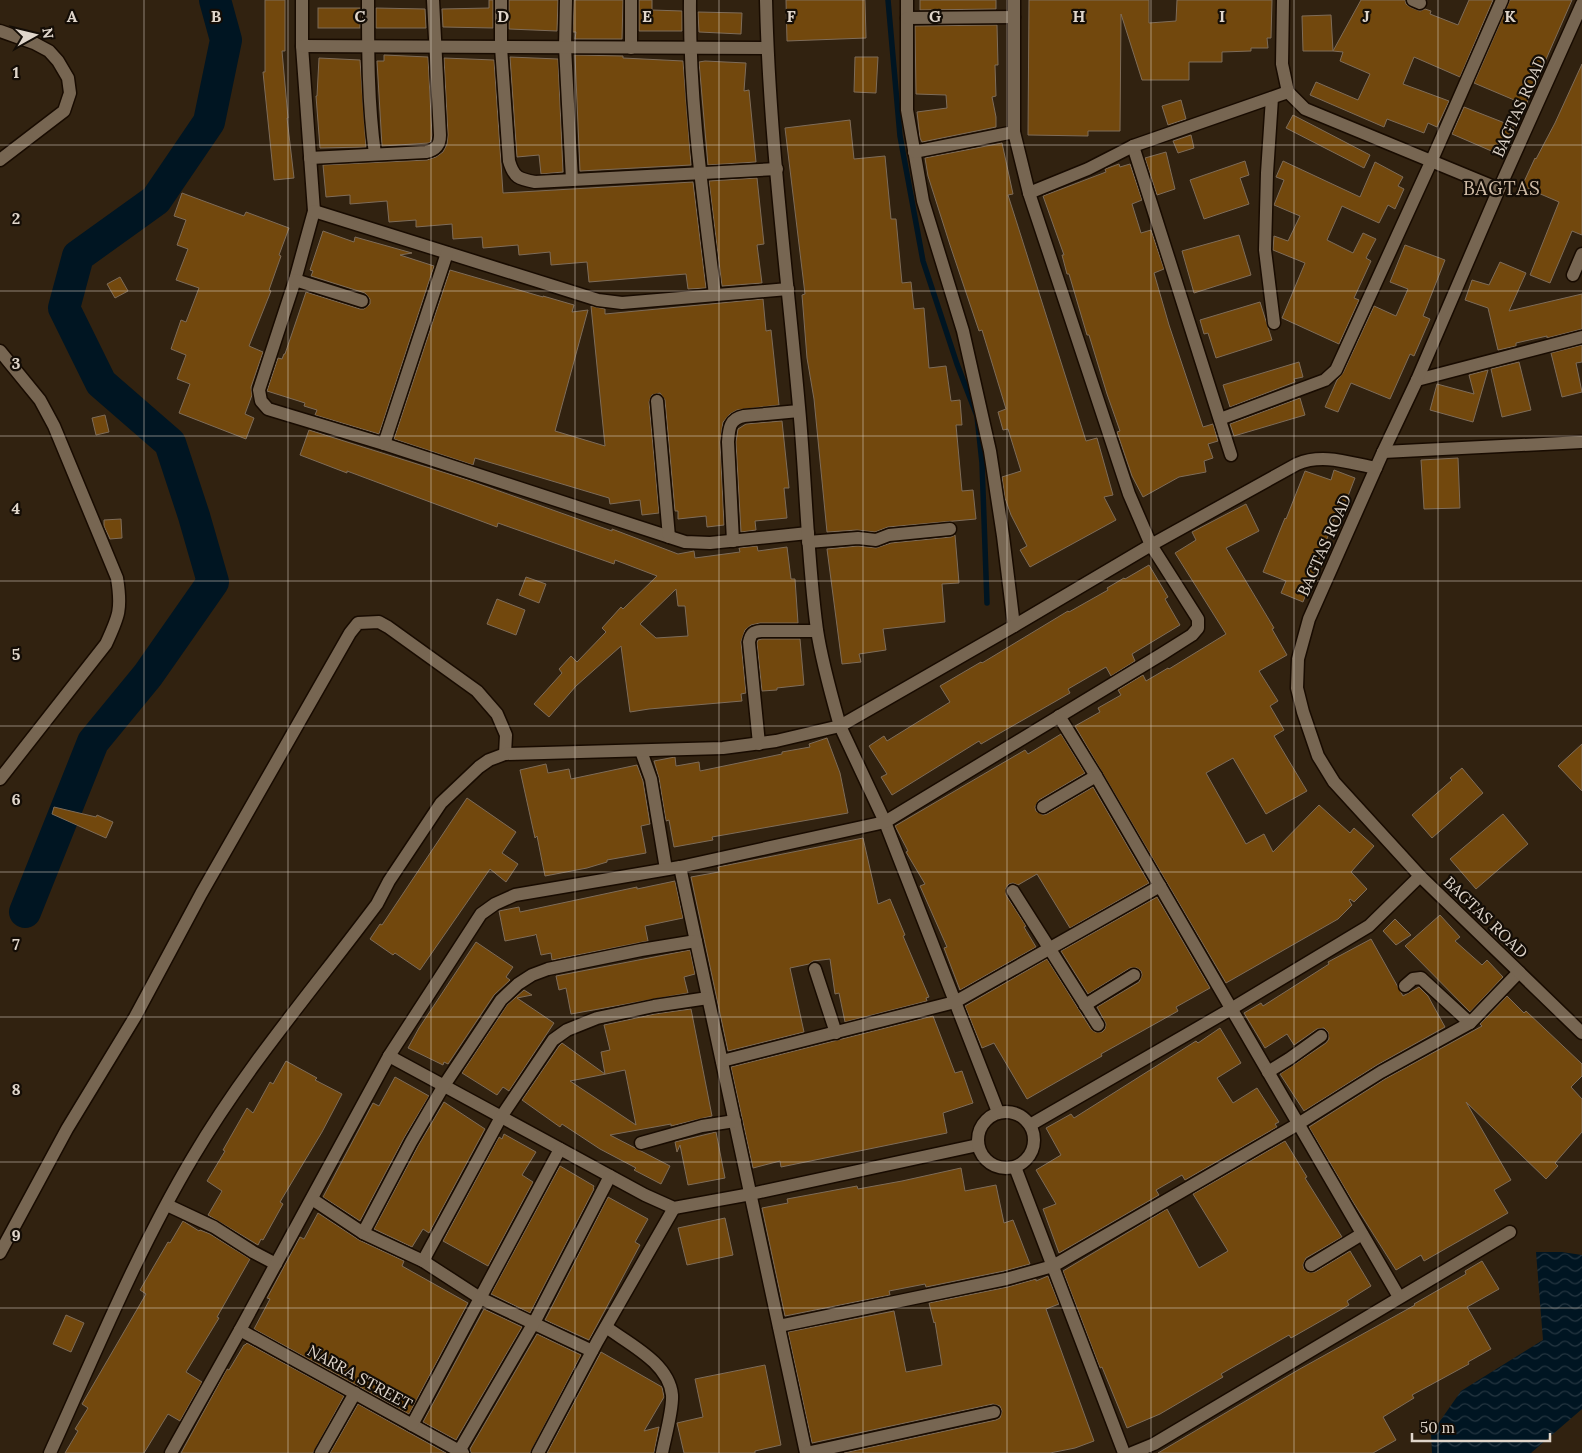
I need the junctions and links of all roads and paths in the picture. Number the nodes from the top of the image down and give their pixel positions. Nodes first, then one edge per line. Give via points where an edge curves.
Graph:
1 (302, 0) edge
2 (368, 0) edge
3 (433, 0) edge
4 (501, 0) edge
5 (566, 0) edge
6 (631, 0) edge
7 (690, 0) edge
8 (766, 0) edge
9 (907, 0) edge
10 (1014, 0) edge
11 (1282, 0) edge
12 (1502, 0) edge
13 (1582, 4) edge
14 (1014, 17) junction
15 (907, 18) junction
16 (0, 31) edge
17 (302, 46) junction
18 (368, 46) junction
19 (436, 47) junction
20 (501, 47) junction
21 (565, 47) junction
22 (631, 48) junction
23 (690, 48) junction
24 (768, 48) junction
25 (1288, 92) junction
26 (1272, 98) junction
27 (1014, 132) junction
28 (1133, 146) junction
29 (914, 152) junction
30 (374, 154) junction
31 (310, 158) junction
32 (0, 160) edge
33 (1431, 162) junction
34 (777, 169) junction
35 (700, 174) junction
36 (572, 180) junction
37 (1499, 189) junction
38 (1029, 193) junction
39 (314, 211) junction
40 (447, 253) junction
41 (1582, 254) edge
42 (1573, 275) dead end
43 (295, 280) junction
44 (788, 289) junction
45 (716, 295) junction
46 (362, 301) dead end
47 (1274, 324) dead end
48 (1582, 337) edge
49 (0, 351) edge
50 (1417, 380) junction
51 (657, 401) dead end
52 (800, 412) junction
53 (1220, 419) junction
54 (1582, 442) edge
55 (384, 444) junction
56 (1383, 452) junction
57 (1231, 455) dead end
58 (1376, 468) junction
59 (950, 529) dead end
60 (669, 536) junction
61 (808, 537) junction
62 (733, 541) junction
63 (1151, 545) junction
64 (1014, 626) junction
65 (817, 631) junction
66 (1060, 716) junction
67 (840, 726) junction
68 (758, 744) junction
69 (641, 751) junction
70 (505, 754) junction
71 (1096, 776) junction
72 (0, 779) edge
73 (1043, 807) dead end
74 (885, 822) junction
75 (680, 867) junction
76 (666, 869) junction
77 (1420, 876) junction
78 (1160, 886) junction
79 (1013, 891) dead end
80 (696, 941) junction
81 (1049, 949) junction
82 (815, 969) dead end
83 (1519, 972) junction
84 (1134, 975) dead end
85 (1405, 986) dead end
86 (708, 998) junction
87 (955, 1002) junction
88 (1085, 1005) junction
89 (1231, 1009) junction
90 (1470, 1023) junction
91 (1098, 1026) dead end
92 (1582, 1033) edge
93 (836, 1034) junction
94 (1321, 1036) dead end
95 (389, 1056) junction
96 (722, 1061) junction
97 (1268, 1072) junction
98 (443, 1087) junction
99 (998, 1112) junction
100 (501, 1117) junction
101 (735, 1121) junction
102 (1298, 1124) junction
103 (1030, 1125) junction
104 (641, 1143) dead end
105 (978, 1145) junction
106 (560, 1149) junction
107 (1015, 1167) junction
108 (610, 1176) junction
109 (751, 1194) junction
110 (312, 1199) junction
111 (166, 1205) junction
112 (674, 1208) junction
113 (363, 1232) junction
114 (1510, 1232) dead end
115 (1362, 1234) junction
116 (0, 1253) edge
117 (423, 1261) junction
118 (276, 1264) junction
119 (1311, 1265) dead end
120 (1053, 1266) junction
121 (480, 1298) junction
122 (1399, 1298) junction
123 (533, 1324) junction
124 (779, 1326) junction
125 (606, 1327) junction
126 (240, 1330) junction
127 (592, 1352) junction
128 (355, 1393) junction
129 (994, 1412) dead end
130 (412, 1424) junction
131 (460, 1452) edge
132 (50, 1453) edge
133 (171, 1453) edge
134 (320, 1453) edge
135 (538, 1453) edge
136 (662, 1453) edge
137 (806, 1453) edge
138 (1124, 1453) edge
139 (1132, 1453) edge

1 - 17 street
2 - 18 street
3 - 19 street
4 - 20 street
5 - 21 street
6 - 22 street
7 - 23 street
8 - 24 street
9 - 15 street
10 - 14 street
11 - 25 street via 1282,64
12 - 33 street
13 - 37 street, BAGTAS ROAD
14 - 15 street
14 - 27 street
15 - 29 street via 907,110
16 - 32 street via 49,51 68,78 70,93 64,111
17 - 18 street
17 - 31 street
18 - 19 street
18 - 30 street
19 - 20 street
19 - 30 street via 440,143 433,151
20 - 21 street
20 - 36 street via 512,171 519,179 535,182
21 - 22 street
21 - 36 street
22 - 23 street
23 - 24 street
23 - 35 street
24 - 34 street
25 - 26 street
25 - 33 street via 1306,109
26 - 28 street
26 - 47 street via 1265,250
27 - 29 street
27 - 38 street
28 - 38 street
28 - 53 street
29 - 64 street via 923,201 962,331 990,451
30 - 31 street
31 - 39 street
33 - 37 street
33 - 53 street via 1336,370 1325,380
34 - 35 street
34 - 44 street
35 - 36 street
35 - 45 street
37 - 50 street, BAGTAS ROAD
38 - 63 street via 1129,494
39 - 40 street
39 - 43 street
40 - 45 street via 598,300 622,303
40 - 55 street
41 - 42 street
43 - 46 street
43 - 55 street via 259,390 261,401 268,409
44 - 45 street
44 - 52 street
48 - 50 street
49 - 72 street via 40,400 54,426 117,578 121,600 106,644
50 - 56 street, BAGTAS ROAD
51 - 60 street
52 - 61 street
52 - 62 street via 744,416 732,422 728,442
53 - 57 street
54 - 56 street
55 - 60 street
56 - 58 street, BAGTAS ROAD
58 - 63 street via 1309,458
58 - 77 street, BAGTAS ROAD via 1309,619 1298,659 1297,688 1318,756 1334,782
59 - 61 street via 888,535 876,540
60 - 62 street via 685,542
61 - 62 street
61 - 65 street
63 - 64 street
63 - 66 street via 1198,619 1198,628 1192,635
64 - 67 street
65 - 67 street
65 - 68 street via 762,631 751,635
66 - 71 street
66 - 74 street
67 - 68 street
67 - 74 street
68 - 69 street
69 - 70 street
69 - 76 street via 650,779
70 - 111 street via 479,767 441,803 377,904 245,1078
70 - 116 street via 506,735 497,714 477,691 388,627 379,622 358,624 300,718
71 - 73 street
71 - 78 street
74 - 75 street
74 - 87 street
75 - 76 street
75 - 80 street
76 - 95 street via 515,895 495,904 481,914
77 - 83 street, BAGTAS ROAD
77 - 89 street via 1369,926
78 - 81 street
78 - 89 street
79 - 81 street
80 - 86 street
80 - 98 street via 596,959 532,975 501,1000
81 - 87 street
81 - 88 street
82 - 93 street
83 - 90 street
83 - 92 street, BAGTAS ROAD
84 - 88 street
85 - 90 street via 1413,979 1421,978
86 - 96 street
86 - 100 street via 597,1018 567,1030 553,1040
87 - 93 street
87 - 99 street
88 - 91 street
89 - 97 street
89 - 103 street
90 - 102 street via 1381,1072
93 - 96 street
94 - 97 street
95 - 98 street
95 - 110 street
96 - 101 street
97 - 102 street
98 - 100 street
98 - 113 street
99 - 103 street via 1016,1113
99 - 105 street via 980,1128
100 - 106 street
100 - 117 street
101 - 104 street via 702,1126
101 - 109 street
102 - 115 street
102 - 120 street
103 - 107 street via 1034,1132 1033,1150 1023,1163
105 - 107 street via 988,1162 1006,1168
105 - 109 street
106 - 108 street
106 - 121 street
107 - 120 street
108 - 112 street
108 - 123 street
109 - 112 street
109 - 124 street
110 - 113 street
110 - 118 street
111 - 118 street via 214,1227
111 - 132 street
112 - 125 street
113 - 117 street
114 - 122 street
115 - 119 street
115 - 122 street
117 - 121 street
118 - 126 street
120 - 124 street via 1006,1279
120 - 138 street
121 - 123 street
121 - 130 street
122 - 139 street via 1154,1444
123 - 127 street
123 - 131 street
124 - 137 street
125 - 127 street
125 - 136 street via 660,1367 667,1378 672,1396
126 - 128 street, NARRA STREET
126 - 133 street
127 - 135 street
128 - 130 street, NARRA STREET
128 - 134 street
129 - 137 street
130 - 131 street, NARRA STREET

